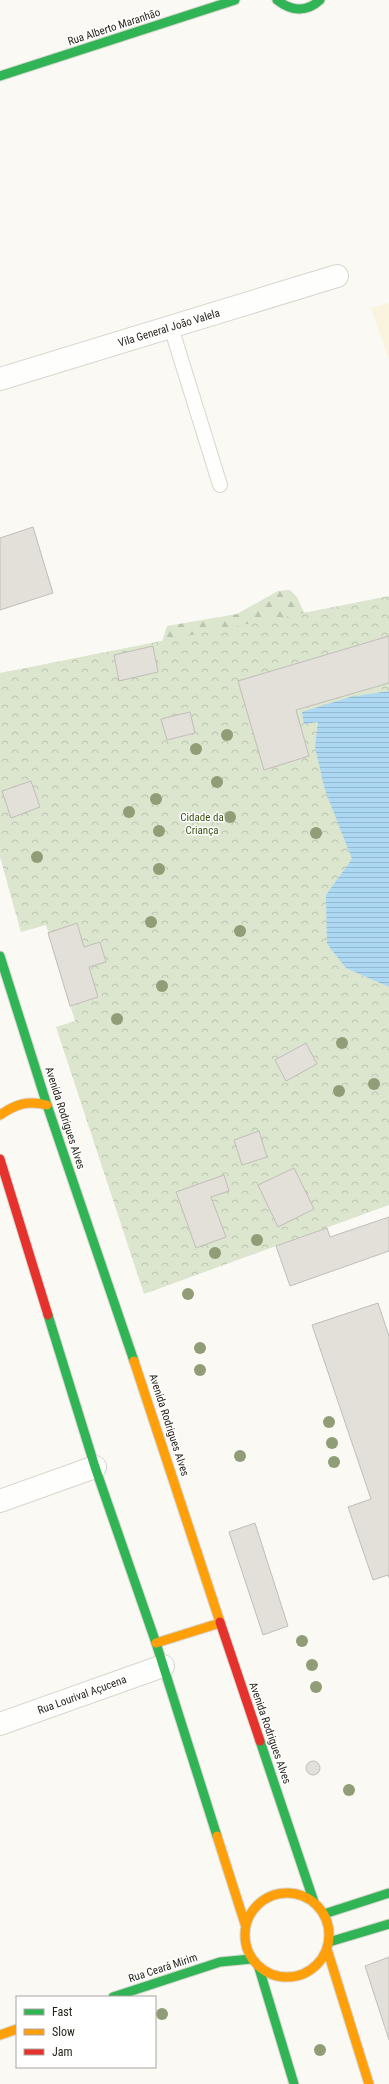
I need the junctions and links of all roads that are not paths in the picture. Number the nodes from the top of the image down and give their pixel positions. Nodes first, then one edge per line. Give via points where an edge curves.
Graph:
1 (235, 0) edge
2 (277, 0) edge
3 (320, 0) edge
4 (0, 76) edge
5 (337, 276) dead end
6 (171, 327) junction
7 (0, 379) edge
8 (220, 485) dead end
9 (0, 956) edge
10 (47, 1105) junction
11 (0, 1115) edge
12 (0, 1159) edge
13 (4, 1186) edge
14 (95, 1467) junction
15 (0, 1500) edge
16 (220, 1623) junction
17 (156, 1643) junction
18 (163, 1666) junction
19 (0, 1724) edge
20 (389, 1893) edge
21 (314, 1902) junction
22 (324, 1914) junction
23 (245, 1924) junction
24 (389, 1924) edge
25 (328, 1946) junction
26 (238, 1947) junction
27 (251, 1959) junction
28 (220, 1962) junction
29 (259, 1968) junction
30 (116, 1996) edge
31 (16, 2029) edge
32 (0, 2035) edge
33 (294, 2084) edge
34 (369, 2084) edge

1 - 4 main road, Rua Alberto Maranhão
2 - 3 main road via 284,6 295,9 307,9
5 - 6 street, Vila General João Valela
6 - 7 street, Vila General João Valela
6 - 8 lane
9 - 10 main road, Avenida Rodrigues Alves
10 - 11 main road via 34,1102 18,1103
10 - 16 main road, Avenida Rodrigues Alves via 154,1419
12 - 13 main road
13 - 14 main road
14 - 15 street
14 - 17 main road
16 - 17 main road
16 - 21 main road, Avenida Rodrigues Alves
17 - 18 main road
18 - 19 street, Rua Lourival Açucena
18 - 23 main road
20 - 22 main road
21 - 22 main road
21 - 23 main road via 302,1895 288,1892 274,1894 251,1911
22 - 25 main road via 329,1932
23 - 26 main road
24 - 25 main road
25 - 29 main road via 320,1961 310,1971 298,1976 284,1978 270,1975
25 - 34 main road
26 - 27 main road
26 - 28 main road, Rua Ceará Mirim
27 - 28 main road, Rua Ceará Mirim
27 - 29 main road
28 - 30 main road, Rua Ceará Mirim
29 - 33 main road
31 - 32 main road

